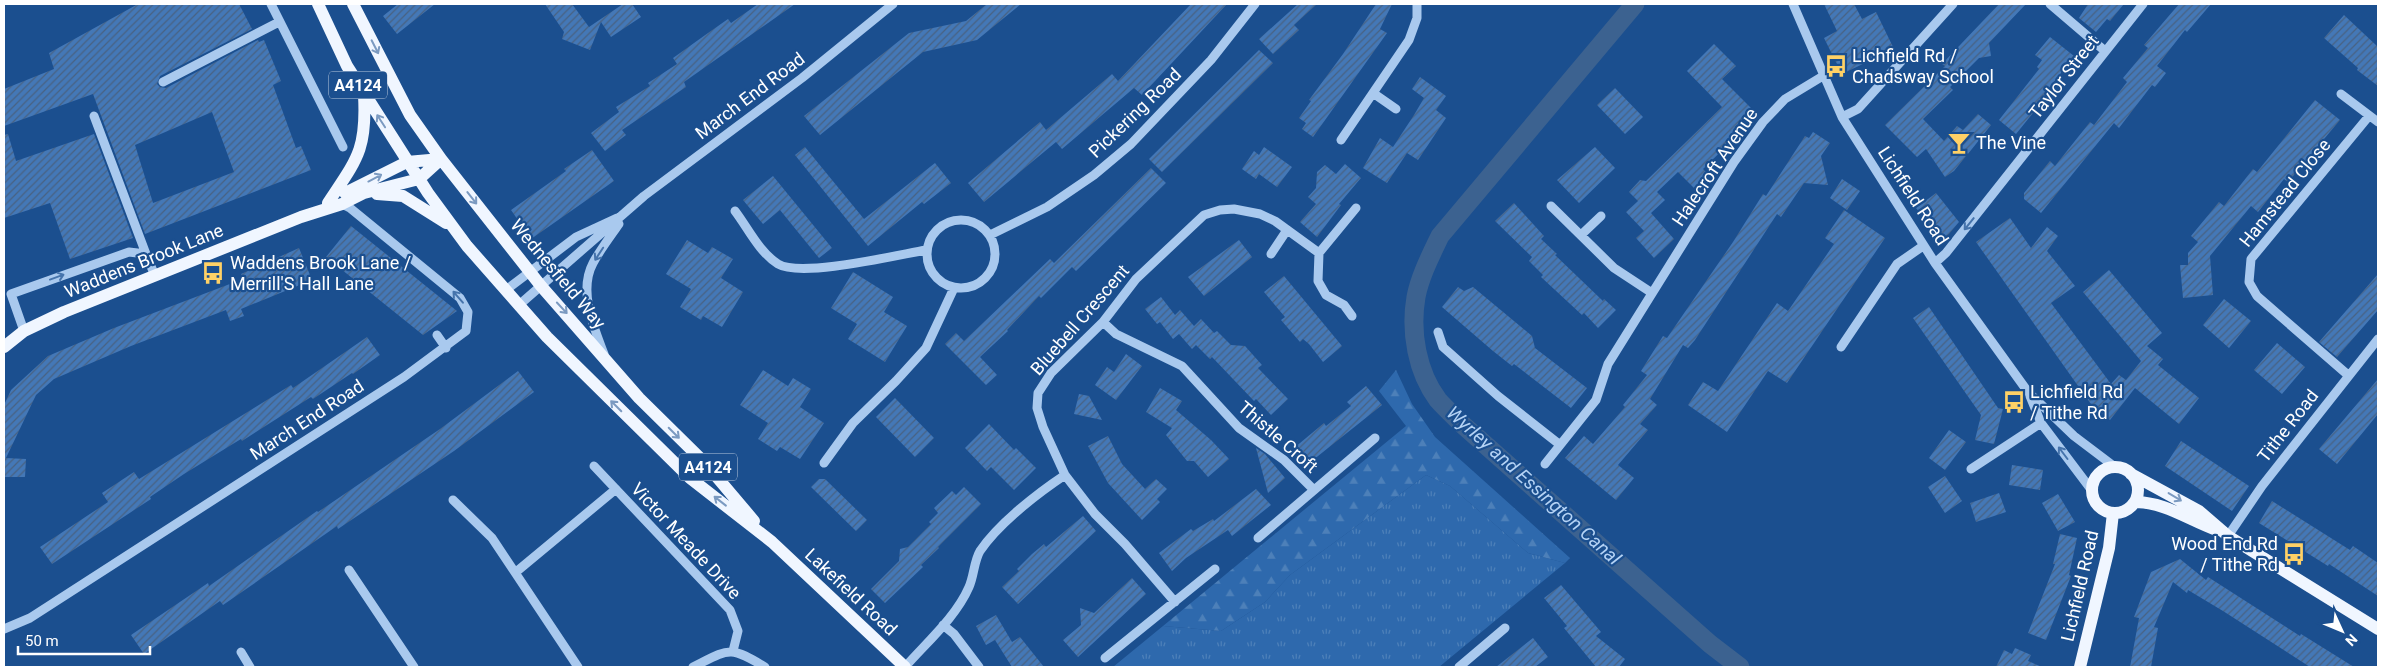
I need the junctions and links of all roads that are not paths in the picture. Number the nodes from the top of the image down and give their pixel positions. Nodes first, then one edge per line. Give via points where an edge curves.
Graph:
1 (270, 4) edge
2 (318, 4) edge
3 (353, 4) edge
4 (893, 4) edge
5 (1255, 4) edge
6 (1417, 4) edge
7 (1793, 4) edge
8 (1953, 4) edge
9 (2050, 4) edge
10 (2143, 4) edge
11 (279, 22) junction
12 (2105, 51) junction
13 (1823, 76) junction
14 (163, 82) dead end
15 (364, 93) junction
16 (1373, 93) junction
17 (2341, 94) dead end
18 (1396, 109) dead end
19 (94, 116) dead end
20 (2369, 116) junction
21 (1842, 117) junction
22 (2378, 122) edge
23 (1341, 140) dead end
24 (342, 147) dead end
25 (441, 159) junction
26 (408, 162) junction
27 (419, 179) junction
28 (364, 193) junction
29 (328, 203) junction
30 (342, 204) junction
31 (1550, 206) dead end
32 (1356, 208) dead end
33 (735, 210) dead end
34 (626, 213) junction
35 (1601, 216) dead end
36 (301, 217) junction
37 (453, 227) junction
38 (1287, 230) junction
39 (990, 235) junction
40 (1581, 235) junction
41 (1924, 246) junction
42 (926, 250) junction
43 (1319, 253) junction
44 (146, 254) junction
45 (1271, 254) dead end
46 (1935, 263) junction
47 (530, 271) junction
48 (155, 276) junction
49 (541, 286) junction
50 (954, 288) junction
51 (506, 290) junction
52 (1652, 293) junction
53 (519, 305) junction
54 (1352, 316) dead end
55 (1103, 322) junction
56 (24, 332) junction
57 (1438, 332) dead end
58 (437, 335) dead end
59 (2378, 340) edge
60 (4, 347) edge
61 (1842, 347) dead end
62 (446, 348) junction
63 (605, 356) junction
64 (2348, 375) junction
65 (2028, 392) junction
66 (2041, 423) junction
67 (1375, 438) dead end
68 (1559, 444) junction
69 (824, 463) dead end
70 (1545, 464) dead end
71 (594, 466) dead end
72 (2115, 467) junction
73 (1971, 469) dead end
74 (2132, 474) junction
75 (1065, 475) junction
76 (1313, 489) junction
77 (616, 490) junction
78 (2093, 492) junction
79 (453, 500) dead end
80 (2135, 502) junction
81 (2113, 513) junction
82 (2225, 534) junction
83 (1258, 538) dead end
84 (772, 542) junction
85 (1215, 569) dead end
86 (349, 570) dead end
87 (516, 572) junction
88 (1175, 602) junction
89 (943, 624) junction
90 (1505, 628) dead end
91 (4, 629) edge
92 (2378, 629) edge
93 (733, 651) junction
94 (241, 652) dead end
95 (1105, 658) dead end
96 (250, 667) edge
97 (412, 667) edge
98 (578, 667) edge
99 (693, 667) edge
100 (765, 667) edge
101 (905, 667) edge
102 (979, 667) edge
103 (1459, 667) edge
104 (2080, 667) edge

1 - 11 street
2 - 15 main road, A4124 via 347,66
3 -> 25 main road, Wednesfield Way / A4124 via 410,115
4 - 34 street, March End Road
5 - 39 street, Pickering Road via 1211,60 1131,144 1094,175 1047,207
6 - 16 street via 1417,18 1409,40
7 - 13 street, Lichfield Road
8 - 21 street via 1858,109
9 - 12 street
10 - 12 street, Taylor Street
11 - 14 street
11 - 24 street
12 -> 46 street, Taylor Street via 2000,186
13 - 21 street, Lichfield Road
13 - 52 street, Halecroft Avenue via 1785,98 1763,122 1734,162
26 -> 15 main road, A4124
15 - 29 main road via 366,124 361,148
16 - 18 street
16 - 23 street
17 - 20 street
19 - 44 street
20 - 22 street
20 - 64 street, Hamstead Close via 2251,259 2249,282 2257,296
21 - 41 street, Lichfield Road
25 - 26 main road
25 - 27 main road
25 -> 47 main road, Wednesfield Way / A4124
26 - 27 main road, A4124
29 -> 26 main road
27 - 28 main road
27 - 37 main road, A4124
28 - 30 main road
28 - 37 main road via 402,196
29 - 36 main road
30 - 36 main road
62 -> 30 street, March End Road via 466,332 468,312 460,298
31 - 40 street
32 - 43 street
33 - 42 street via 764,252 780,265 812,269
34 - 47 street via 576,237
34 - 49 street, March End Road
34 -> 63 street, March End Road via 592,265 587,286 593,324
35 - 40 street
36 - 48 main road, Waddens Brook Lane
37 - 51 main road, A4124
38 - 43 street, Bluebell Crescent
38 - 45 street
38 - 55 street, Bluebell Crescent via 1275,221 1250,211 1220,210 1204,215 1136,280
39 - 42 street via 969,220 946,222 936,229
39 - 50 street via 995,253 990,273 974,286
40 - 52 street via 1614,268
41 - 46 street, Lichfield Road
41 - 61 street via 1898,264
42 - 50 street via 926,260 936,279
43 - 54 street via 1318,280 1326,295 1344,305
44 - 48 street
56 -> 44 street via 11,294 129,252
46 - 65 street, Lichfield Road
47 - 49 main road, Wednesfield Way / A4124
47 - 51 street
48 - 56 main road, Waddens Brook Lane via 64,312
49 - 53 street, March End Road
49 -> 63 main road, Wednesfield Way / A4124
50 - 69 street via 926,348 853,422
51 - 53 main road, A4124
52 - 68 street, Halecroft Avenue via 1608,364 1596,400
84 -> 53 main road, A4124 via 690,478 559,350
55 - 75 street, Bluebell Crescent via 1051,373 1038,393 1037,408 1042,426
55 - 76 street, Thistle Croft via 1116,334 1182,366 1239,428 1284,460
56 - 60 main road, Waddens Brook Lane
57 - 68 street via 1443,347
58 - 62 street
59 - 64 street, Tithe Road
62 - 91 street, March End Road via 38,612
63 -> 84 main road, Wednesfield Way / A4124 via 639,398 704,463
64 - 82 street, Tithe Road
65 - 66 street, Lichfield Road
65 - 72 street, Lichfield Road via 2074,436
66 - 73 street
78 -> 66 street, Lichfield Road
67 - 76 street, Thistle Croft
68 - 70 street, Halecroft Avenue
71 - 77 street
72 - 74 main road
72 - 78 main road via 2101,472 2093,484
74 - 80 main road via 2138,487
74 -> 82 main road via 2199,511
75 - 88 street, Bluebell Crescent via 1095,514
75 - 89 street via 1008,521 979,552 969,587
76 - 83 street, Thistle Croft
77 - 87 street, Victor Meade Drive
77 - 93 street, Victor Meade Drive via 730,610 738,631
78 - 81 main road via 2102,509
79 - 87 street via 492,538
80 - 81 main road via 2126,510
80 - 82 main road via 2166,506
81 - 104 main road, Lichfield Road via 2109,548
82 - 92 main road
84 - 101 main road, Lakefield Road / A4124
85 - 88 street
86 - 97 street
87 - 98 street
88 - 95 street
89 - 101 street
89 - 102 street
90 - 103 street
93 - 99 street via 721,653
93 - 100 street
94 - 96 street

